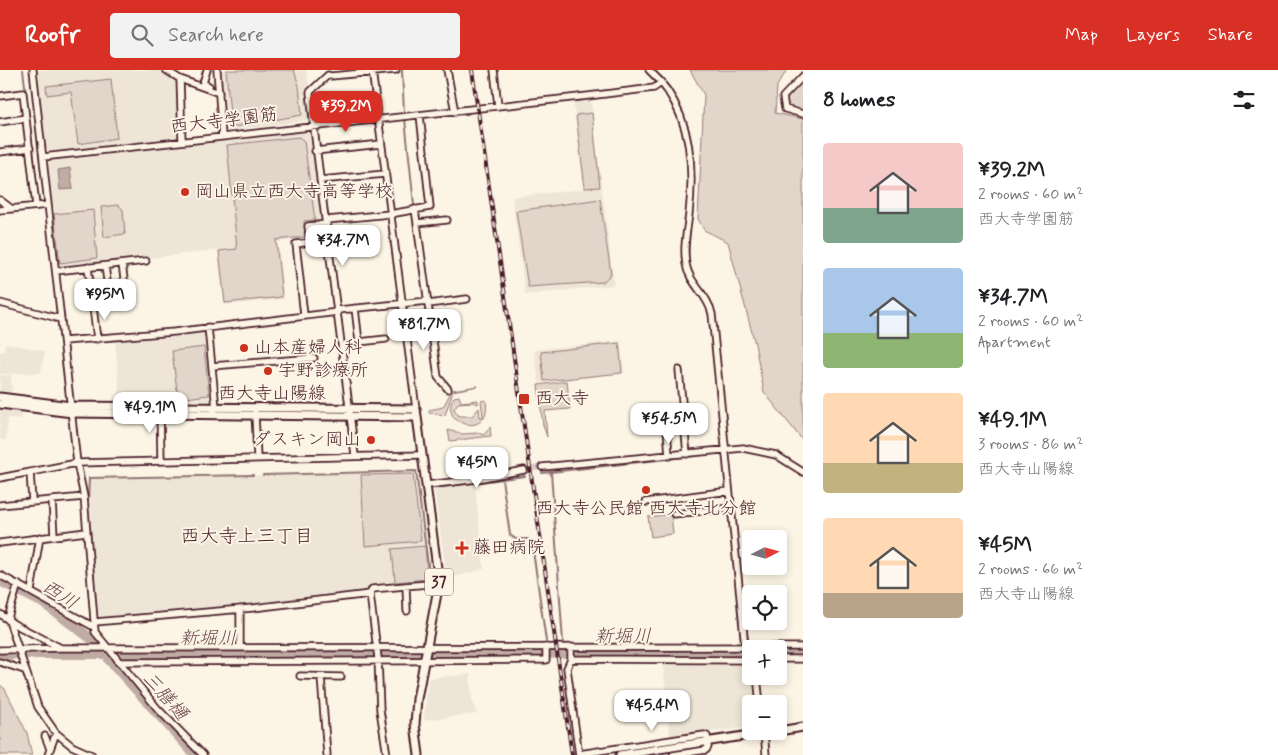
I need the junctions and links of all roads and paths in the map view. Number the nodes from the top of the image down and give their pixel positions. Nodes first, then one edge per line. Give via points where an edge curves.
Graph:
1 (33, 70) edge
2 (166, 70) edge
3 (396, 70) edge
4 (447, 70) edge
5 (494, 70) edge
6 (649, 70) edge
7 (207, 71) edge
8 (372, 71) edge
9 (217, 72) edge
10 (803, 76) edge
11 (180, 79) junction
12 (662, 82) junction
13 (219, 91) junction
14 (0, 96) edge
15 (498, 106) junction
16 (455, 112) junction
17 (803, 114) edge
18 (420, 115) junction
19 (26, 118) junction
20 (378, 120) junction
21 (0, 122) edge
22 (313, 126) junction
23 (222, 136) junction
24 (182, 140) junction
25 (381, 144) junction
26 (30, 148) junction
27 (315, 151) junction
28 (0, 152) edge
29 (42, 157) junction
30 (385, 174) junction
31 (320, 180) junction
32 (0, 200) edge
33 (48, 205) junction
34 (36, 206) junction
35 (12, 209) junction
36 (415, 209) junction
37 (0, 210) edge
38 (390, 214) junction
39 (447, 220) dead end
40 (327, 222) junction
41 (417, 223) junction
42 (146, 261) dead end
43 (122, 264) junction
44 (105, 266) junction
45 (88, 267) junction
46 (56, 271) junction
47 (467, 299) dead end
48 (0, 303) edge
49 (110, 303) junction
50 (428, 303) junction
51 (93, 304) junction
52 (402, 304) junction
53 (355, 308) junction
54 (338, 311) junction
55 (304, 315) junction
56 (61, 319) junction
57 (208, 327) junction
58 (97, 339) junction
59 (386, 339) dead end
60 (64, 341) junction
61 (314, 358) dead end
62 (212, 366) junction
63 (679, 370) dead end
64 (448, 389) dead end
65 (0, 397) edge
66 (0, 404) edge
67 (416, 409) junction
68 (71, 410) junction
69 (160, 410) junction
70 (214, 411) junction
71 (255, 411) junction
72 (349, 412) junction
73 (666, 415) dead end
74 (417, 417) junction
75 (725, 450) junction
76 (687, 454) junction
77 (422, 455) junction
78 (355, 456) junction
79 (669, 456) junction
80 (257, 458) junction
81 (161, 460) junction
82 (77, 463) junction
83 (542, 468) tunnel mouth
84 (524, 470) tunnel mouth
85 (30, 472) junction
86 (803, 472) edge
87 (0, 478) edge
88 (426, 485) junction
89 (729, 491) junction
90 (84, 496) junction
91 (52, 500) junction
92 (32, 502) junction
93 (646, 502) dead end
94 (0, 505) edge
95 (731, 508) junction
96 (674, 514) dead end
97 (86, 532) junction
98 (54, 536) junction
99 (40, 537) junction
100 (0, 543) edge
101 (0, 575) edge
102 (439, 583) junction
103 (406, 586) junction
104 (16, 587) junction
105 (30, 591) junction
106 (370, 594) junction
107 (240, 609) junction
108 (407, 612) dead end
109 (0, 614) edge
110 (8, 618) junction
111 (94, 624) junction
112 (744, 640) edge
113 (593, 647) junction
114 (742, 647) edge
115 (787, 647) edge
116 (803, 647) edge
117 (61, 648) junction
118 (108, 648) junction
119 (240, 648) junction
120 (377, 648) junction
121 (427, 648) junction
122 (513, 648) junction
123 (546, 648) junction
124 (571, 648) junction
125 (712, 648) junction
126 (18, 649) junction
127 (0, 650) edge
128 (378, 658) junction
129 (571, 658) junction
130 (593, 658) junction
131 (712, 658) junction
132 (514, 659) junction
133 (787, 659) edge
134 (803, 659) edge
135 (424, 660) junction
136 (742, 660) edge
137 (117, 661) junction
138 (0, 662) edge
139 (24, 670) junction
140 (300, 676) dead end
141 (321, 677) junction
142 (341, 677) dead end
143 (803, 727) edge
144 (787, 729) edge
145 (56, 733) junction
146 (742, 735) edge
147 (45, 736) dead end
148 (765, 740) edge
149 (707, 741) junction
150 (49, 752) edge
151 (579, 754) edge
152 (92, 755) edge
153 (203, 755) edge
154 (326, 755) edge
155 (387, 755) edge
156 (419, 755) edge
157 (620, 755) edge
158 (673, 755) edge
159 (766, 755) edge

1 - 29 street
2 - 11 street
3 - 8 street
4 - 16 street
5 - 15 street
6 - 12 street
7 - 9 street
7 - 13 street via 203,83
8 - 20 street
8 - 22 street via 328,75 310,92
9 - 13 street
10 - 17 street via 783,97 785,109
11 - 13 street
11 - 24 street
12 - 15 street, 西大寺学園筋 via 654,88
12 - 75 street via 682,116 688,134 691,176 685,256 693,284 709,303 712,314
13 - 23 street
14 - 19 street via 23,93
15 - 16 street, 西大寺学園筋
16 - 18 street, 西大寺学園筋
18 - 20 street, 西大寺学園筋
18 - 36 street via 430,207
19 - 21 street
19 - 26 street
20 - 22 street, 西大寺学園筋
20 - 25 street
22 - 23 street, 西大寺学園筋
22 - 27 street
23 - 24 street, 西大寺学園筋
24 - 29 street, 西大寺学園筋
25 - 27 street
25 - 30 street
26 - 28 street
26 - 34 street
27 - 31 street
29 - 33 street
30 - 31 street
30 - 38 street
31 - 40 street
32 - 35 street
33 - 34 street
33 - 46 street
34 - 35 street
35 - 37 street
36 - 38 street
36 - 41 street
38 - 40 street
38 - 52 street
39 - 41 street
40 - 54 street
40 - 55 street via 308,226 310,242 296,244
41 - 50 street
42 - 43 street
43 - 44 street
43 - 49 street via 127,301
44 - 45 street
44 - 49 street
45 - 46 street
45 - 51 street
46 - 56 street
47 - 50 street
48 - 56 street
49 - 51 street
50 - 52 street
50 - 64 street via 438,377
51 - 58 street
52 - 53 street
52 - 67 street
53 - 54 street
53 - 59 street via 359,342
54 - 55 street
54 - 72 street
55 - 57 street
56 - 60 street
57 - 58 street
57 - 62 street
58 - 60 street
60 - 68 street
61 - 62 street
62 - 70 street
63 - 76 street
65 - 68 main road, 西大寺山陽線
66 - 68 main road, 西大寺山陽線
67 - 72 main road, 西大寺山陽線
67 - 74 main road, 37
68 - 69 main road, 西大寺山陽線
68 - 82 street
69 - 70 main road, 西大寺山陽線
69 - 81 street
70 - 71 main road, 西大寺山陽線
71 - 72 main road, 西大寺山陽線
71 - 80 street
72 - 74 main road, 西大寺山陽線
72 - 78 street
73 - 79 street
74 - 77 main road, 37
75 - 76 street
75 - 86 street via 764,451
75 - 89 street
76 - 79 street
77 - 78 street
77 - 88 main road, 37
78 - 80 street
79 - 83 street
80 - 81 street
81 - 82 street
82 - 85 street
82 - 90 street
84 - 88 street
85 - 87 street
85 - 92 street
88 - 102 main road, 37
89 - 93 street
89 - 95 street
90 - 91 street
90 - 97 street
91 - 92 street
91 - 98 street
92 - 94 street
95 - 96 street
95 - 112 street
97 - 98 street
97 - 111 street
98 - 99 street
99 - 100 street
99 - 105 street
101 - 104 street
102 - 103 street
102 - 121 main road, 37
103 - 106 street via 372,589
103 - 108 street
104 - 105 street
104 - 110 street
105 - 111 street
106 - 107 street
106 - 120 street
107 - 111 street
107 - 119 street
109 - 110 street
110 - 117 street
110 - 126 street
111 - 118 street via 95,632
113 - 124 street
113 - 125 street
113 - 130 street
114 - 125 street
115 - 116 street
117 - 118 street
117 - 126 street
118 - 119 street
118 - 137 street
119 - 120 street
120 - 121 street
120 - 128 street
121 - 122 street
121 - 135 main road, 37
122 - 123 street
122 - 132 street
123 - 124 street
123 - 132 street via 546,660
124 - 129 street
125 - 131 street
126 - 127 street
126 - 139 street
128 - 135 street
128 - 137 street
128 - 155 street via 380,710
129 - 130 street
129 - 151 street via 567,668
130 - 131 street
131 - 136 street
132 - 135 street
133 - 134 street
135 - 156 main road, 37 via 416,712
137 - 153 street
138 - 139 street
139 - 145 street via 42,715
140 - 141 street
141 - 142 street
141 - 154 street
143 - 144 main road
145 - 150 street
145 - 152 street via 72,746
146 - 149 main road
147 - 150 street
148 - 159 street
149 - 151 street via 704,735
149 - 157 main road
149 - 158 street via 706,750

